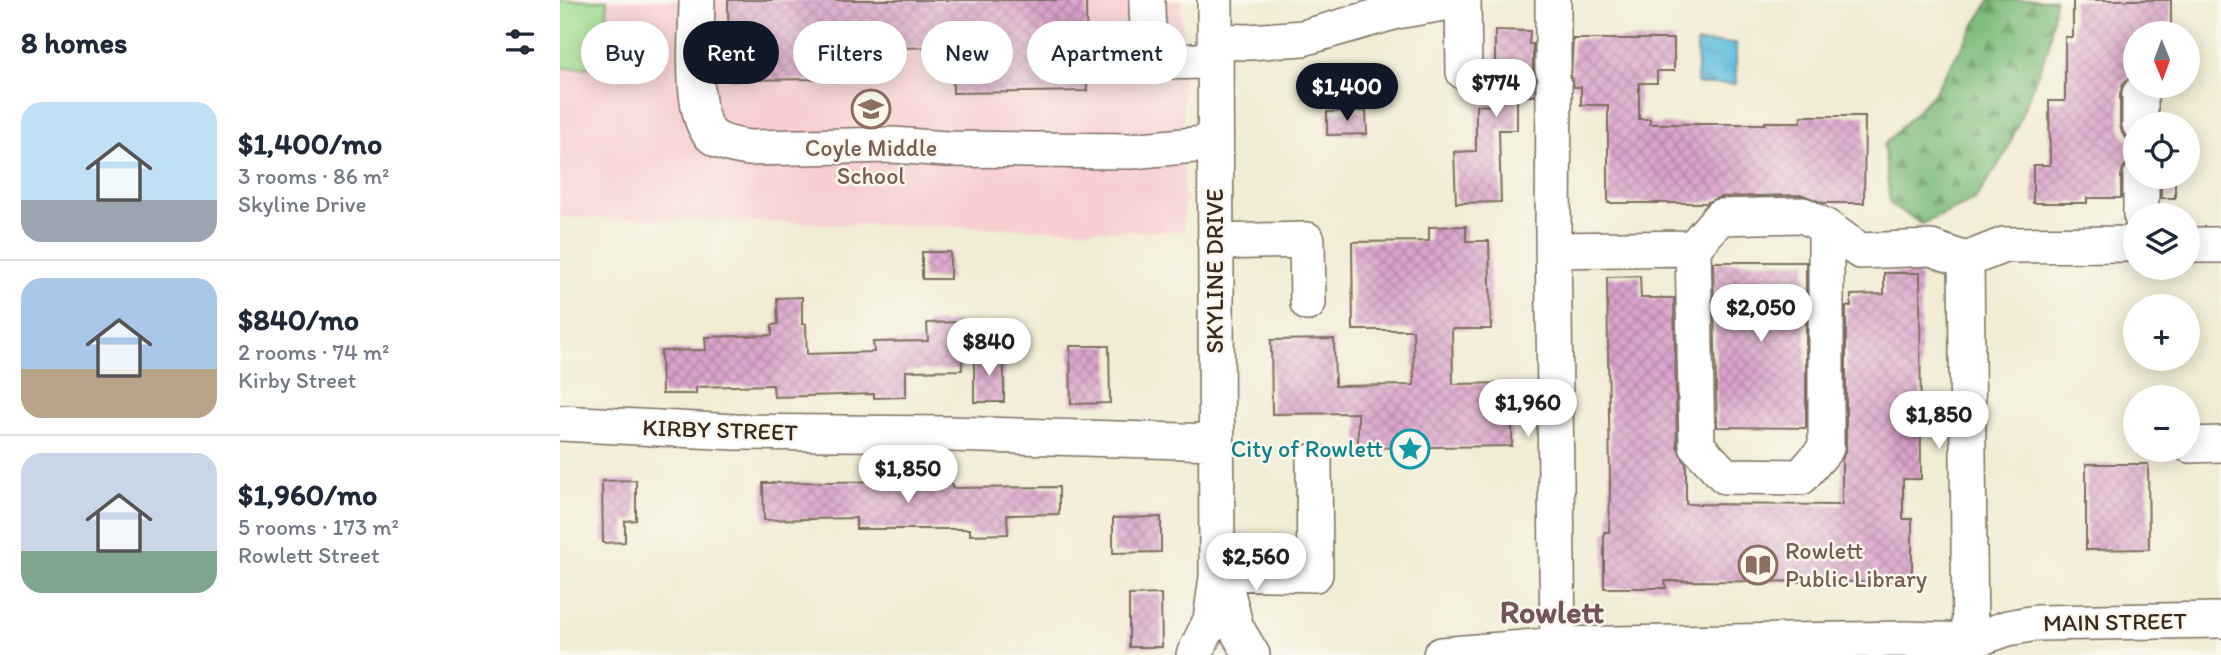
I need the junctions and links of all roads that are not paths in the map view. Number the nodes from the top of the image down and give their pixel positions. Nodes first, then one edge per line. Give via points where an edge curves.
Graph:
1 (697, 0) edge
2 (1147, 0) edge
3 (1216, 0) edge
4 (1462, 0) edge
5 (1553, 0) edge
6 (1215, 51) junction
7 (1464, 72) dead end
8 (1215, 143) junction
9 (1826, 228) junction
10 (1553, 241) junction
11 (1215, 242) junction
12 (2123, 244) edge
13 (2200, 244) edge
14 (2221, 245) edge
15 (1693, 248) junction
16 (1966, 260) junction
17 (1308, 303) dead end
18 (560, 423) edge
19 (1216, 442) junction
20 (1314, 461) dead end
21 (1220, 557) junction
22 (2221, 620) edge
23 (1558, 645) junction
24 (1906, 647) edge
25 (1748, 648) edge
26 (1985, 648) edge
27 (1194, 655) edge
28 (1252, 655) edge
29 (1441, 655) edge

1 - 8 street via 696,101 701,122 713,136 730,144 749,148 893,145 1131,151
2 - 6 street via 1151,42 1160,55 1174,61
3 - 6 street, SKYLINE DRIVE
4 - 6 street via 1397,11 1303,38 1249,42
4 - 7 street
5 - 10 street
6 - 8 street, SKYLINE DRIVE
8 - 11 street, SKYLINE DRIVE
9 - 15 street via 1803,215 1720,217
9 - 15 street via 1826,448 1801,477 1725,477 1697,446
9 - 16 street via 1860,251 1931,248
10 - 15 street
10 - 23 street
11 - 17 street via 1307,240
11 - 19 street, SKYLINE DRIVE
12 - 16 street via 2004,245
13 - 14 street
16 - 26 street
18 - 19 street, KIRBY STREET via 736,432
19 - 21 street, SKYLINE DRIVE
20 - 21 street via 1315,574
21 - 27 street, SKYLINE DRIVE via 1211,620
21 - 28 street, SKYLINE DRIVE via 1237,628
22 - 26 street, MAIN STREET via 2036,623 2008,628
23 - 25 street, MAIN STREET
23 - 29 street, MAIN STREET
24 - 25 street, MAIN STREET
24 - 26 street, MAIN STREET

